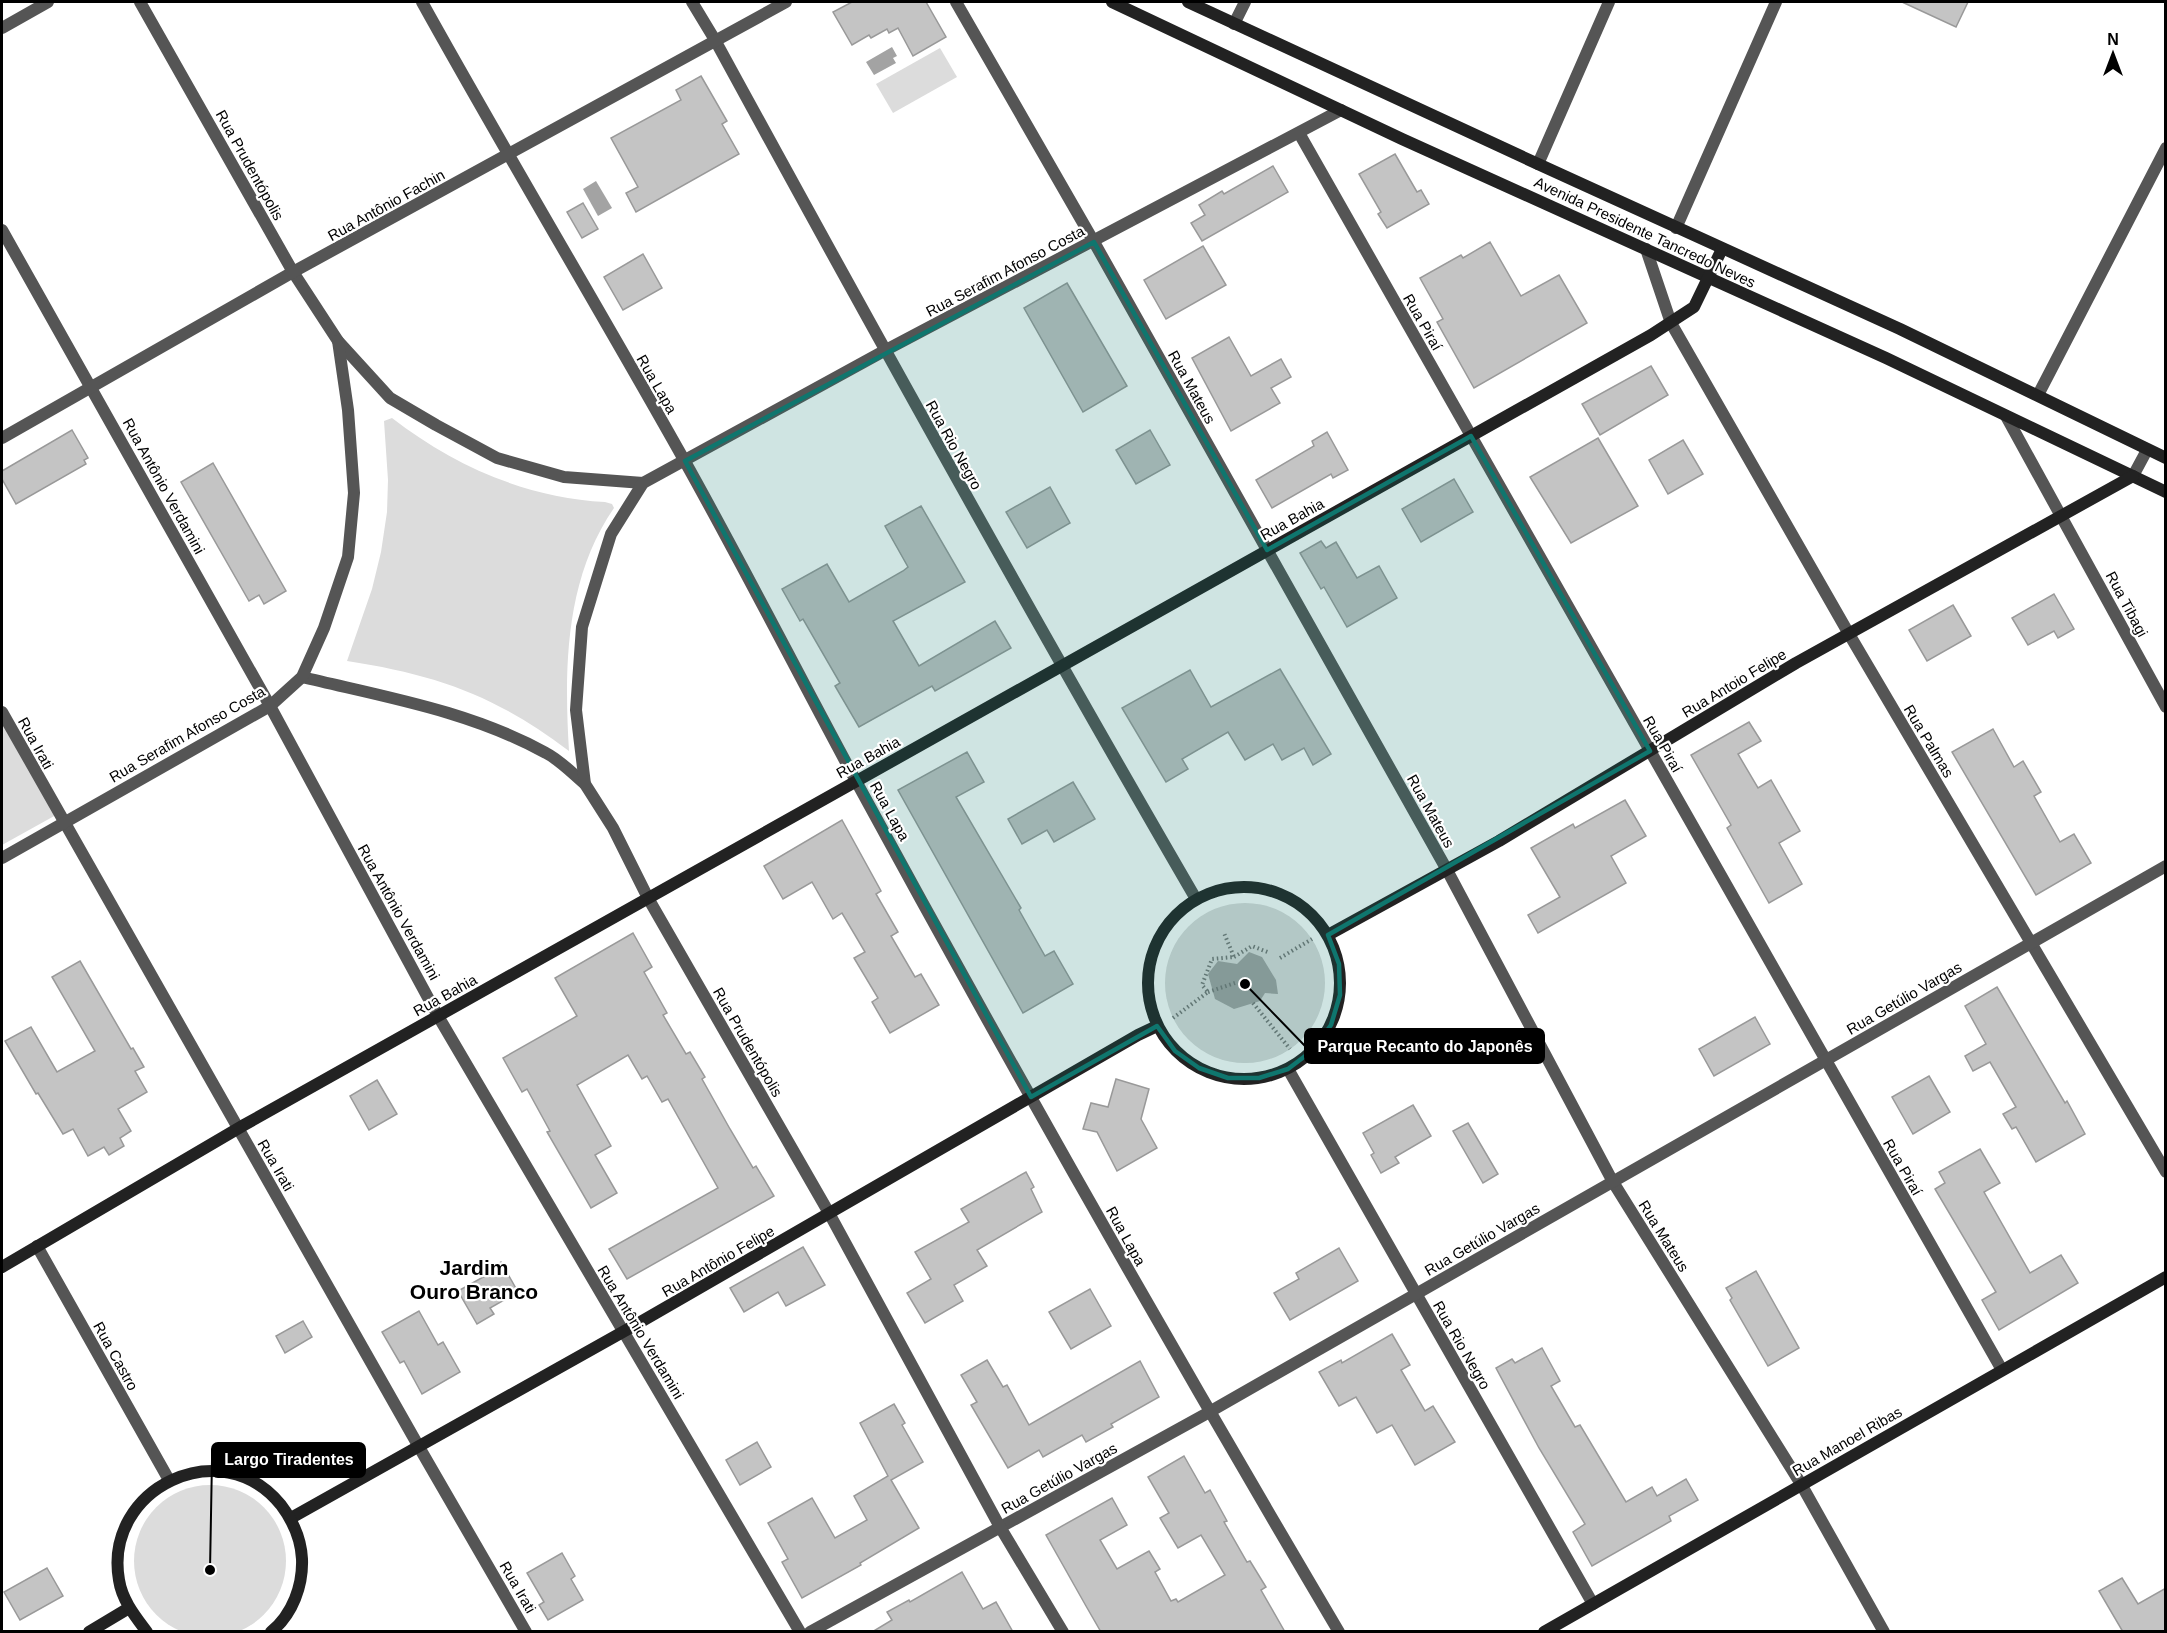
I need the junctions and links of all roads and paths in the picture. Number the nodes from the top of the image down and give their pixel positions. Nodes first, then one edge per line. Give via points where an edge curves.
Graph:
1 (48, 2) edge
2 (140, 2) edge
3 (422, 2) edge
4 (692, 2) edge
5 (786, 2) edge
6 (956, 2) edge
7 (1112, 2) edge
8 (1188, 2) edge
9 (1245, 2) edge
10 (1609, 2) edge
11 (1776, 2) edge
12 (1234, 24) junction
13 (2, 28) edge
14 (715, 40) junction
15 (1341, 110) junction
16 (1299, 133) junction
17 (2166, 148) edge
18 (508, 156) junction
19 (1538, 164) junction
20 (1676, 228) junction
21 (2, 230) edge
22 (1094, 242) junction
23 (1646, 249) junction
24 (1722, 249) junction
25 (293, 272) junction
26 (1708, 278) junction
27 (1671, 323) junction
28 (338, 340) junction
29 (884, 351) junction
30 (92, 388) junction
31 (2038, 395) junction
32 (2006, 416) junction
33 (1471, 436) junction
34 (2, 438) edge
35 (2147, 450) junction
36 (2166, 458) edge
37 (685, 461) junction
38 (2133, 476) junction
39 (643, 483) junction
40 (2166, 492) edge
41 (2062, 516) junction
42 (1267, 550) junction
43 (1849, 634) junction
44 (1061, 666) junction
45 (302, 677) junction
46 (270, 706) junction
47 (2166, 707) edge
48 (2, 712) edge
49 (1650, 751) junction
50 (856, 781) junction
51 (585, 784) junction
52 (64, 823) junction
53 (2, 858) edge
54 (2166, 866) edge
55 (1447, 870) junction
56 (648, 898) junction
57 (1196, 899) junction
58 (1224, 933) dead end
59 (1328, 935) junction
60 (1312, 939) dead end
61 (2031, 943) junction
62 (1270, 953) dead end
63 (1234, 957) junction
64 (1280, 958) dead end
65 (1235, 983) dead end
66 (1208, 992) junction
67 (1253, 1003) dead end
68 (438, 1016) junction
69 (1173, 1018) dead end
70 (1157, 1026) junction
71 (1290, 1049) dead end
72 (1825, 1060) junction
73 (1288, 1069) junction
74 (1031, 1097) junction
75 (238, 1129) junction
76 (2166, 1172) edge
77 (1613, 1182) junction
78 (829, 1213) junction
79 (37, 1246) junction
80 (2, 1267) edge
81 (2166, 1277) edge
82 (1416, 1294) junction
83 (624, 1332) junction
84 (2002, 1370) junction
85 (1209, 1412) junction
86 (419, 1446) junction
87 (169, 1480) junction
88 (1801, 1484) junction
89 (291, 1518) junction
90 (1000, 1527) junction
91 (1593, 1604) junction
92 (129, 1608) junction
93 (88, 1632) edge
94 (147, 1632) edge
95 (271, 1632) edge
96 (526, 1632) edge
97 (800, 1632) edge
98 (810, 1632) edge
99 (1063, 1632) edge
100 (1339, 1632) edge
101 (1544, 1632) edge
102 (1884, 1632) edge

1 - 13 street
2 - 25 street, Rua Prudentópolis
3 - 18 street, Rua Lapa
4 - 14 street, Rua Rio Negro
5 - 14 street, Rua Antônio Fachin
6 - 22 street, Rua Mateus
7 - 15 street, Avenida Presidente Tancredo Neves
8 - 12 street, Avenida Presidente Tancredo Neves
9 - 12 street
10 - 19 street
11 - 20 street
12 - 19 street, Avenida Presidente Tancredo Neves
14 - 18 street, Rua Antônio Fachin
14 - 29 street, Rua Rio Negro
15 - 16 street, Rua Serafim Afonso Costa
15 - 23 street, Avenida Presidente Tancredo Neves
16 - 22 street, Rua Serafim Afonso Costa
16 - 33 street, Rua Piraí
17 - 31 street
18 - 25 street, Rua Antônio Fachin
18 - 37 street, Rua Lapa
19 - 20 street, Avenida Presidente Tancredo Neves
20 - 24 street, Avenida Presidente Tancredo Neves
21 - 30 street, Rua Antônio Verdamini
22 - 29 street, Rua Serafim Afonso Costa
22 - 42 street, Rua Mateus
23 - 26 street, Avenida Presidente Tancredo Neves
23 - 27 street, Rua Palmas
24 - 26 street, Rua Bahia
24 - 31 street, Avenida Presidente Tancredo Neves
25 - 28 street, Rua Prudentópolis
25 - 30 street, Rua Antônio Fachin
26 - 27 street, Rua Bahia via 1694,307
26 - 32 street, Avenida Presidente Tancredo Neves
27 - 33 street, Rua Bahia
27 - 43 street, Rua Palmas
28 - 39 street, Rua Prudentópolis via 390,398 497,458 564,477
28 - 45 street, Rua Serafim Afonso Costa via 354,492 348,557 324,628
29 - 37 street, Rua Serafim Afonso Costa
29 - 44 street, Rua Rio Negro
30 - 34 street, Rua Antônio Fachin
30 - 46 street, Rua Antônio Verdamini
31 - 35 street, Avenida Presidente Tancredo Neves
32 - 38 street, Avenida Presidente Tancredo Neves
32 - 41 street, Rua Tibagi
33 - 42 street, Rua Bahia
33 - 49 street, Rua Piraí
35 - 36 street, Avenida Presidente Tancredo Neves
35 - 38 street
37 - 39 street
37 - 50 street, Rua Lapa
38 - 40 street, Avenida Presidente Tancredo Neves
38 - 41 street, Rua Antoio Felipe
39 - 51 street, Rua Prudentópolis via 611,534 582,627 576,710
41 - 43 street, Rua Antoio Felipe
41 - 47 street, Rua Tibagi
42 - 44 street, Rua Bahia
42 - 55 street, Rua Mateus
43 - 49 street, Rua Antoio Felipe
43 - 61 street, Rua Palmas
44 - 50 street, Rua Bahia
44 - 57 street, Rua Rio Negro
45 - 46 street, Rua Serafim Afonso Costa
45 - 51 street via 415,702 478,721 548,754
46 - 52 street, Rua Serafim Afonso Costa
46 - 68 street, Rua Antônio Verdamini
48 - 52 street, Rua Irati
49 - 55 street, Rua Antoio Felipe
49 - 72 street, Rua Piraí
50 - 56 street, Rua Bahia
50 - 74 street, Rua Lapa
51 - 56 street, Rua Prudentópolis via 613,828
52 - 53 street, Rua Serafim Afonso Costa
52 - 75 street, Rua Irati
54 - 61 street, Rua Getúlio Vargas
55 - 59 street, Rua Antoio Felipe
55 - 77 street, Rua Mateus
56 - 68 street, Rua Bahia
56 - 78 street, Rua Prudentópolis
57 - 59 street via 1224,888 1255,887 1274,892 1309,911
57 - 70 street via 1173,917 1156,941 1148,969 1148,998
58 - 63 path
59 - 73 street via 1339,964 1340,995 1331,1025 1313,1050
60 - 64 path
61 - 72 street, Rua Getúlio Vargas
61 - 76 street, Rua Palmas
62 - 63 path via 1252,946
63 - 66 path via 1212,959 1202,986
65 - 66 path
66 - 69 path
67 - 71 path
68 - 75 street, Rua Bahia
68 - 83 street, Rua Antônio Verdamini
70 - 73 street via 1175,1051 1200,1068 1228,1078 1259,1078
70 - 74 street, Rua Antônio Felipe
72 - 77 street, Rua Getúlio Vargas
72 - 84 street, Rua Piraí
73 - 82 street, Rua Rio Negro
74 - 78 street, Rua Antônio Felipe
74 - 85 street, Rua Lapa
75 - 79 street, Rua Bahia
75 - 86 street, Rua Irati
77 - 82 street, Rua Getúlio Vargas
77 - 88 street, Rua Mateus
78 - 83 street, Rua Antônio Felipe
78 - 90 street, Rua Prudentópolis
79 - 80 street, Rua Bahia
79 - 87 street, Rua Castro
81 - 84 street, Rua Manoel Ribas
82 - 85 street, Rua Getúlio Vargas
82 - 91 street, Rua Rio Negro
83 - 86 street, Rua Antônio Felipe
83 - 97 street, Rua Antônio Verdamini
84 - 88 street, Rua Manoel Ribas
85 - 90 street, Rua Getúlio Vargas
85 - 100 street, Rua Lapa
86 - 89 street, Rua Antônio Felipe
86 - 96 street, Rua Irati
87 - 89 street via 195,1472 224,1472 250,1480 274,1496
87 - 92 street via 144,1498 127,1522 118,1551 118,1571
88 - 91 street, Rua Manoel Ribas
88 - 102 street, Rua Mateus
89 - 95 street via 301,1545 303,1574 295,1602
90 - 98 street, Rua Getúlio Vargas
90 - 99 street, Rua Prudentópolis
91 - 101 street, Rua Manoel Ribas
92 - 93 street
92 - 94 street

